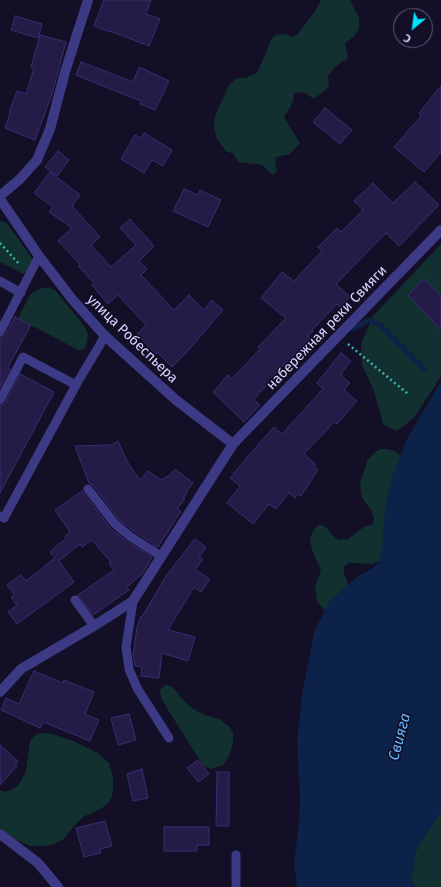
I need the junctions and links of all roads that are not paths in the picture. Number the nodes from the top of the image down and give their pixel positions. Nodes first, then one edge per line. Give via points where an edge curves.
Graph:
1 (88, 0) edge
2 (0, 196) edge
3 (0, 199) edge
4 (441, 230) edge
5 (39, 256) junction
6 (0, 281) edge
7 (21, 292) junction
8 (0, 332) edge
9 (105, 336) junction
10 (76, 385) junction
11 (0, 400) edge
12 (234, 444) junction
13 (88, 488) dead end
14 (0, 516) edge
15 (161, 556) junction
16 (75, 600) dead end
17 (133, 601) junction
18 (94, 626) junction
19 (0, 692) edge
20 (170, 738) dead end
21 (0, 834) edge
22 (236, 855) dead end
23 (58, 887) edge
24 (236, 887) edge

1 - 2 street via 50,129 37,160
3 - 5 street, улица Робеспьера
4 - 12 street, набережная реки Свияги
5 - 7 lane
5 - 9 street, улица Робеспьера
6 - 7 lane
7 - 8 lane
9 - 10 lane
9 - 12 street, улица Робеспьера via 176,400
10 - 11 lane via 23,357
10 - 14 lane via 4,518
12 - 15 street, набережная реки Свияги
13 - 15 lane via 115,524
15 - 17 street, набережная реки Свияги
16 - 18 lane
17 - 18 street
17 - 20 lane via 126,647 129,670 137,688
18 - 19 street via 21,669
21 - 23 street via 38,863
22 - 24 lane

